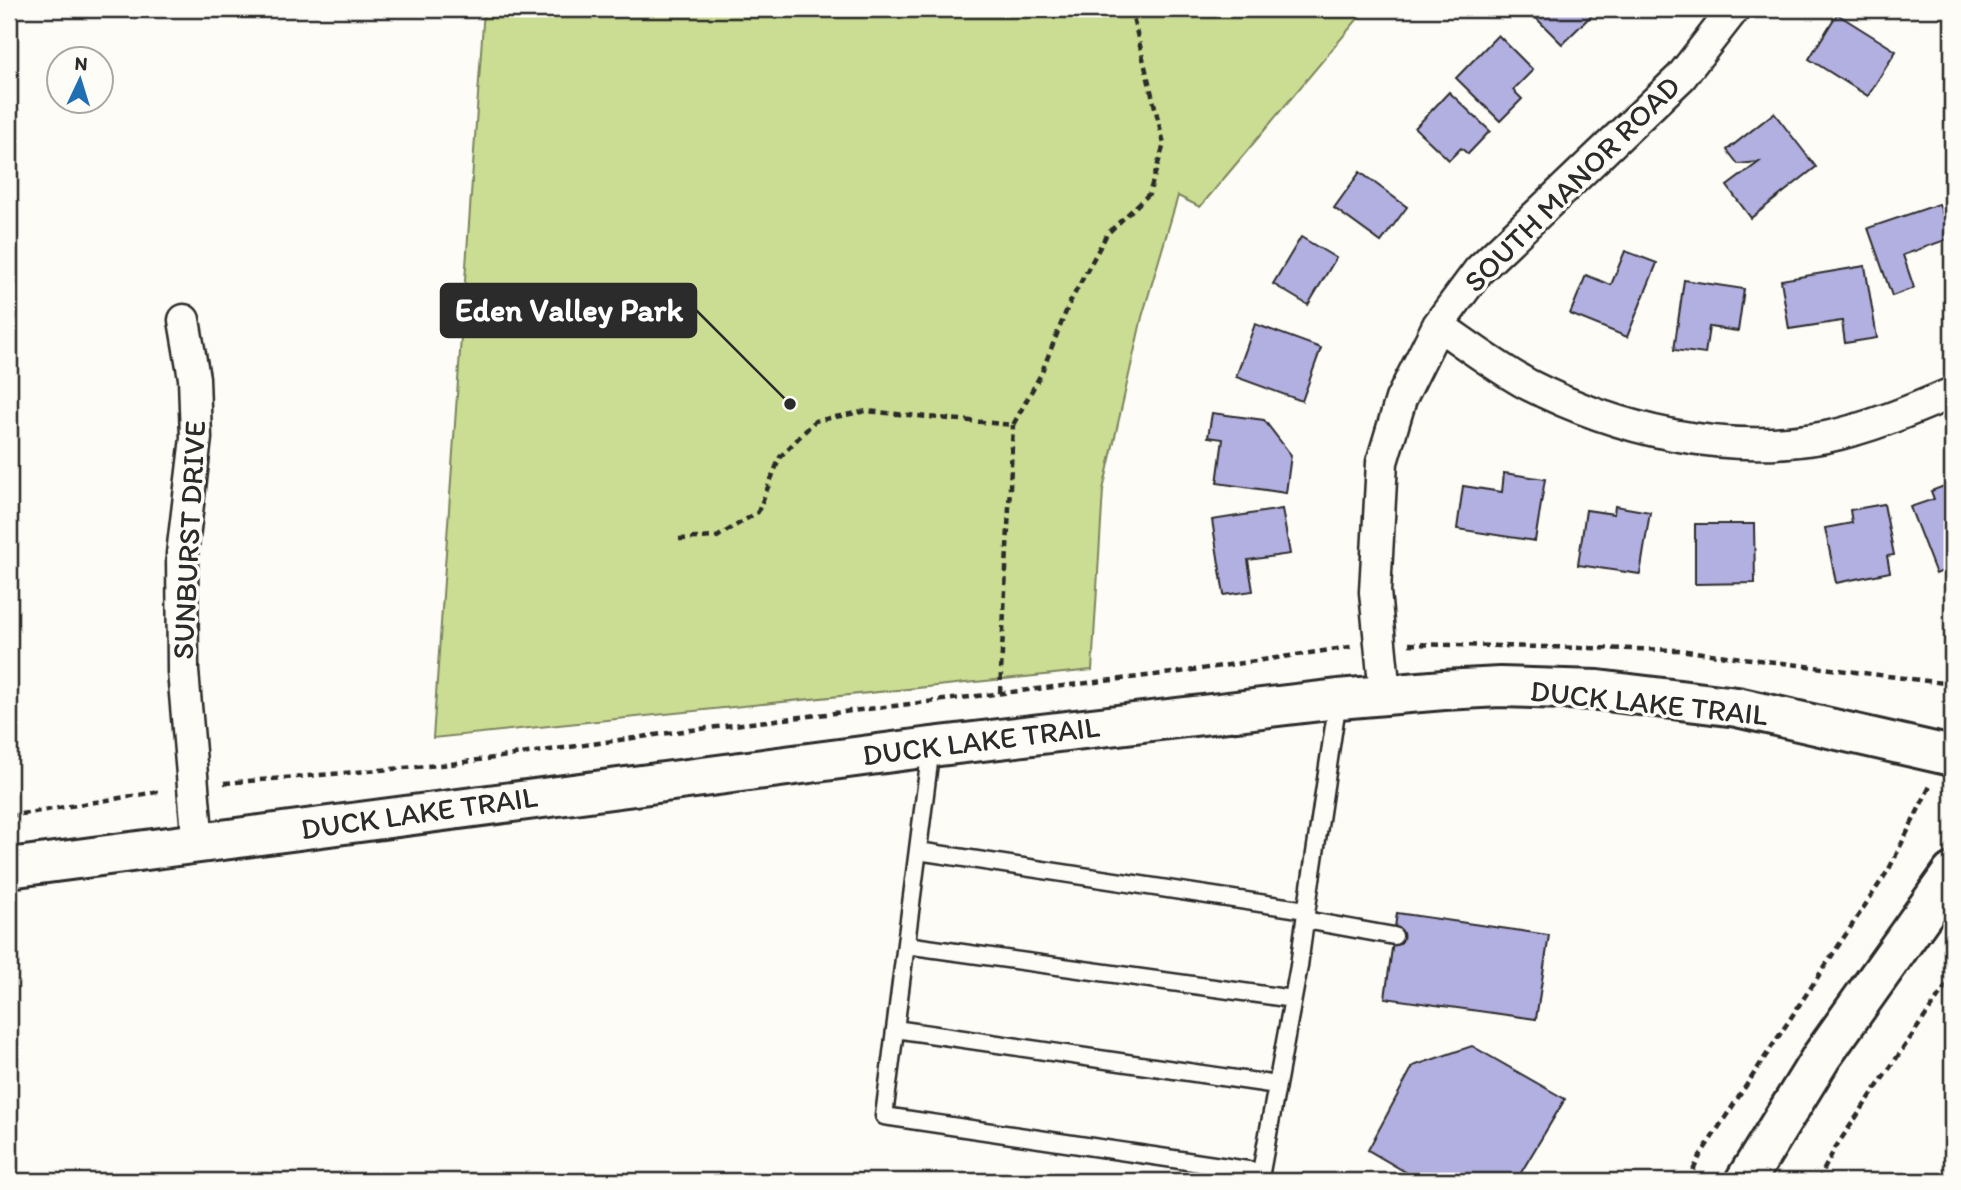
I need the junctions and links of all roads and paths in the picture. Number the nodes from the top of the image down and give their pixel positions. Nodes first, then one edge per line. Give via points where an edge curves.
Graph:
1 (1131, 9) edge
2 (1734, 9) edge
3 (184, 320) dead end
4 (1438, 325) junction
5 (1952, 393) edge
6 (1013, 425) junction
7 (679, 539) dead end
8 (1000, 694) dead end
9 (1385, 694) junction
10 (1338, 699) junction
11 (931, 747) junction
12 (1949, 756) edge
13 (198, 844) junction
14 (918, 851) junction
15 (9, 868) edge
16 (1952, 873) edge
17 (1306, 915) junction
18 (1394, 936) dead end
19 (906, 945) junction
20 (1952, 977) edge
21 (1293, 999) junction
22 (895, 1029) junction
23 (1277, 1085) junction
24 (1688, 1181) edge
25 (1745, 1181) edge
26 (1818, 1181) edge

1 - 6 path via 1164,144 1149,194 1107,234
2 - 4 street, SOUTH MANOR ROAD via 1681,77 1479,270
3 - 13 street, SUNBURST DRIVE via 194,378 196,438 182,554 183,671
4 - 5 street via 1526,383 1597,415 1674,436 1743,442 1825,437 1896,417
4 - 9 street, SOUTH MANOR ROAD via 1401,399 1382,462 1375,592
6 - 7 path via 866,411 815,422 780,457 758,512 717,537
6 - 8 path
9 - 10 street, DUCK LAKE TRAIL
9 - 12 street, DUCK LAKE TRAIL via 1500,687 1598,690 1737,707
10 - 11 street, DUCK LAKE TRAIL
10 - 17 lane
11 - 13 street, DUCK LAKE TRAIL
11 - 14 lane
12 - 24 path via 1889,869 1701,1153
13 - 15 street, DUCK LAKE TRAIL
14 - 17 lane
14 - 19 lane
16 - 25 street via 1822,1056
17 - 18 lane
17 - 21 lane
19 - 21 lane
19 - 22 lane
20 - 26 path via 1835,1148
21 - 23 lane
22 - 23 lane
22 - 23 lane via 884,1116 1261,1172

